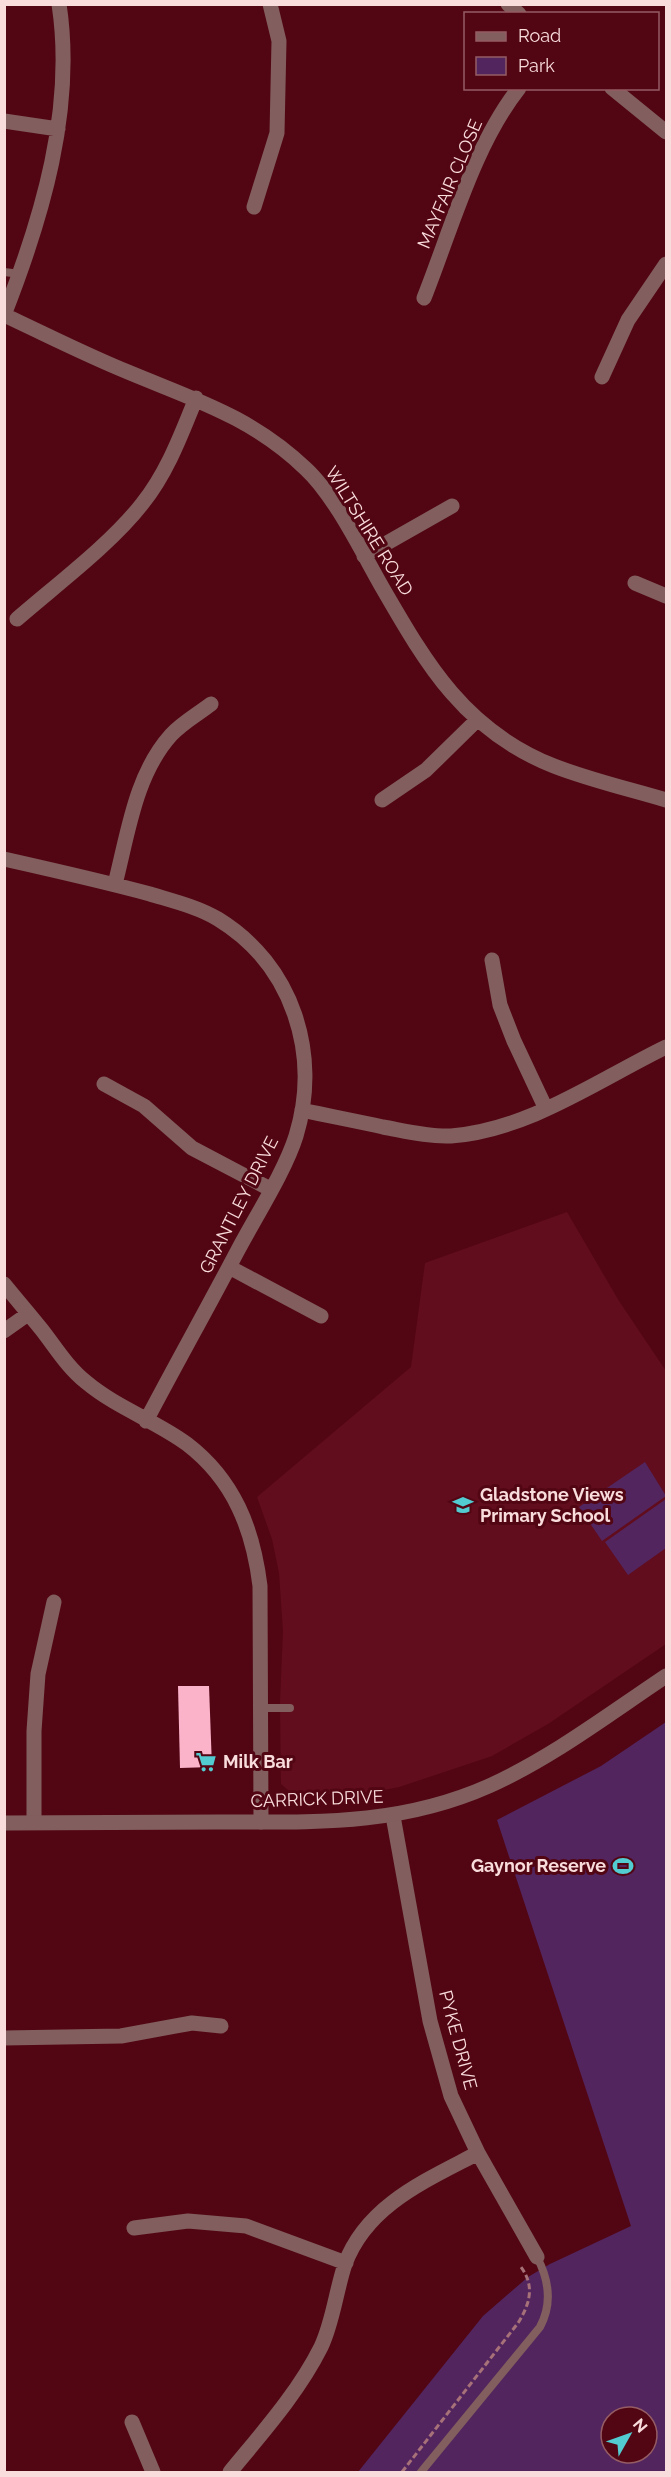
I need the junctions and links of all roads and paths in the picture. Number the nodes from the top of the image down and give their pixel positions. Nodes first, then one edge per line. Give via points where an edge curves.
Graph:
1 (59, 4) edge
2 (270, 4) edge
3 (518, 90) edge
4 (614, 90) edge
5 (4, 121) edge
6 (58, 129) junction
7 (666, 132) edge
8 (254, 207) dead end
9 (666, 264) edge
10 (4, 272) edge
11 (21, 274) junction
12 (424, 298) dead end
13 (4, 315) edge
14 (602, 377) dead end
15 (196, 398) junction
16 (452, 506) dead end
17 (364, 556) junction
18 (635, 583) dead end
19 (666, 596) edge
20 (17, 619) dead end
21 (211, 704) dead end
22 (477, 720) junction
23 (382, 800) dead end
24 (666, 800) edge
25 (4, 859) edge
26 (115, 884) junction
27 (492, 960) dead end
28 (666, 1047) edge
29 (104, 1084) dead end
30 (546, 1109) junction
31 (302, 1110) junction
32 (270, 1189) junction
33 (229, 1267) junction
34 (4, 1284) edge
35 (28, 1314) junction
36 (321, 1316) dead end
37 (4, 1331) edge
38 (146, 1421) junction
39 (54, 1602) dead end
40 (666, 1676) edge
41 (261, 1708) junction
42 (290, 1708) dead end
43 (393, 1816) junction
44 (34, 1822) junction
45 (261, 1822) junction
46 (4, 1823) edge
47 (221, 2026) dead end
48 (4, 2038) edge
49 (478, 2153) junction
50 (134, 2228) dead end
51 (537, 2257) junction
52 (346, 2263) junction
53 (132, 2422) dead end
54 (153, 2472) edge
55 (230, 2472) edge
56 (402, 2472) edge
57 (421, 2472) edge

1 - 6 street via 64,62
2 - 8 street via 279,41 277,133
3 - 12 street, MAYFAIR CLOSE via 482,148
4 - 7 street
5 - 6 street
6 - 11 street
9 - 14 street via 628,320
10 - 11 lane
11 - 13 street
13 - 15 street, WILTSHIRE ROAD via 128,372
15 - 17 street, WILTSHIRE ROAD via 254,427 308,471
15 - 20 street via 174,452 143,504
16 - 17 street
17 - 22 street, WILTSHIRE ROAD via 417,649 453,698
18 - 19 street
21 - 26 street via 172,734 150,765 138,793
22 - 23 street via 426,770
22 - 24 street, WILTSHIRE ROAD via 494,735 553,766
25 - 26 street, GRANTLEY DRIVE
26 - 31 street, GRANTLEY DRIVE via 217,918 257,952 276,975 296,1014 306,1080
27 - 30 street via 500,1005
28 - 30 street
29 - 32 street via 144,1106 192,1148
30 - 31 street via 513,1123 451,1136 423,1135
31 - 32 street, GRANTLEY DRIVE via 295,1138
32 - 33 street, GRANTLEY DRIVE
33 - 36 street
33 - 38 street, GRANTLEY DRIVE
34 - 35 street
35 - 37 street
35 - 38 street via 77,1374
38 - 41 street via 186,1444 210,1465 248,1524 260,1586
39 - 44 street via 38,1674
40 - 43 street, CARRICK DRIVE via 516,1773 466,1794
41 - 42 lane
41 - 45 street
43 - 45 street, CARRICK DRIVE
43 - 49 street, PYKE DRIVE via 430,2022 451,2096
44 - 45 street, CARRICK DRIVE
44 - 46 street, CARRICK DRIVE
47 - 48 street via 192,2023 121,2036
49 - 51 street, PYKE DRIVE
49 - 52 street via 381,2210 365,2227
50 - 52 street via 188,2221 246,2226
51 - 56 path via 522,2267 530,2294 518,2323
51 - 57 lane via 549,2293 546,2316
52 - 55 street via 321,2346 292,2394
53 - 54 street

